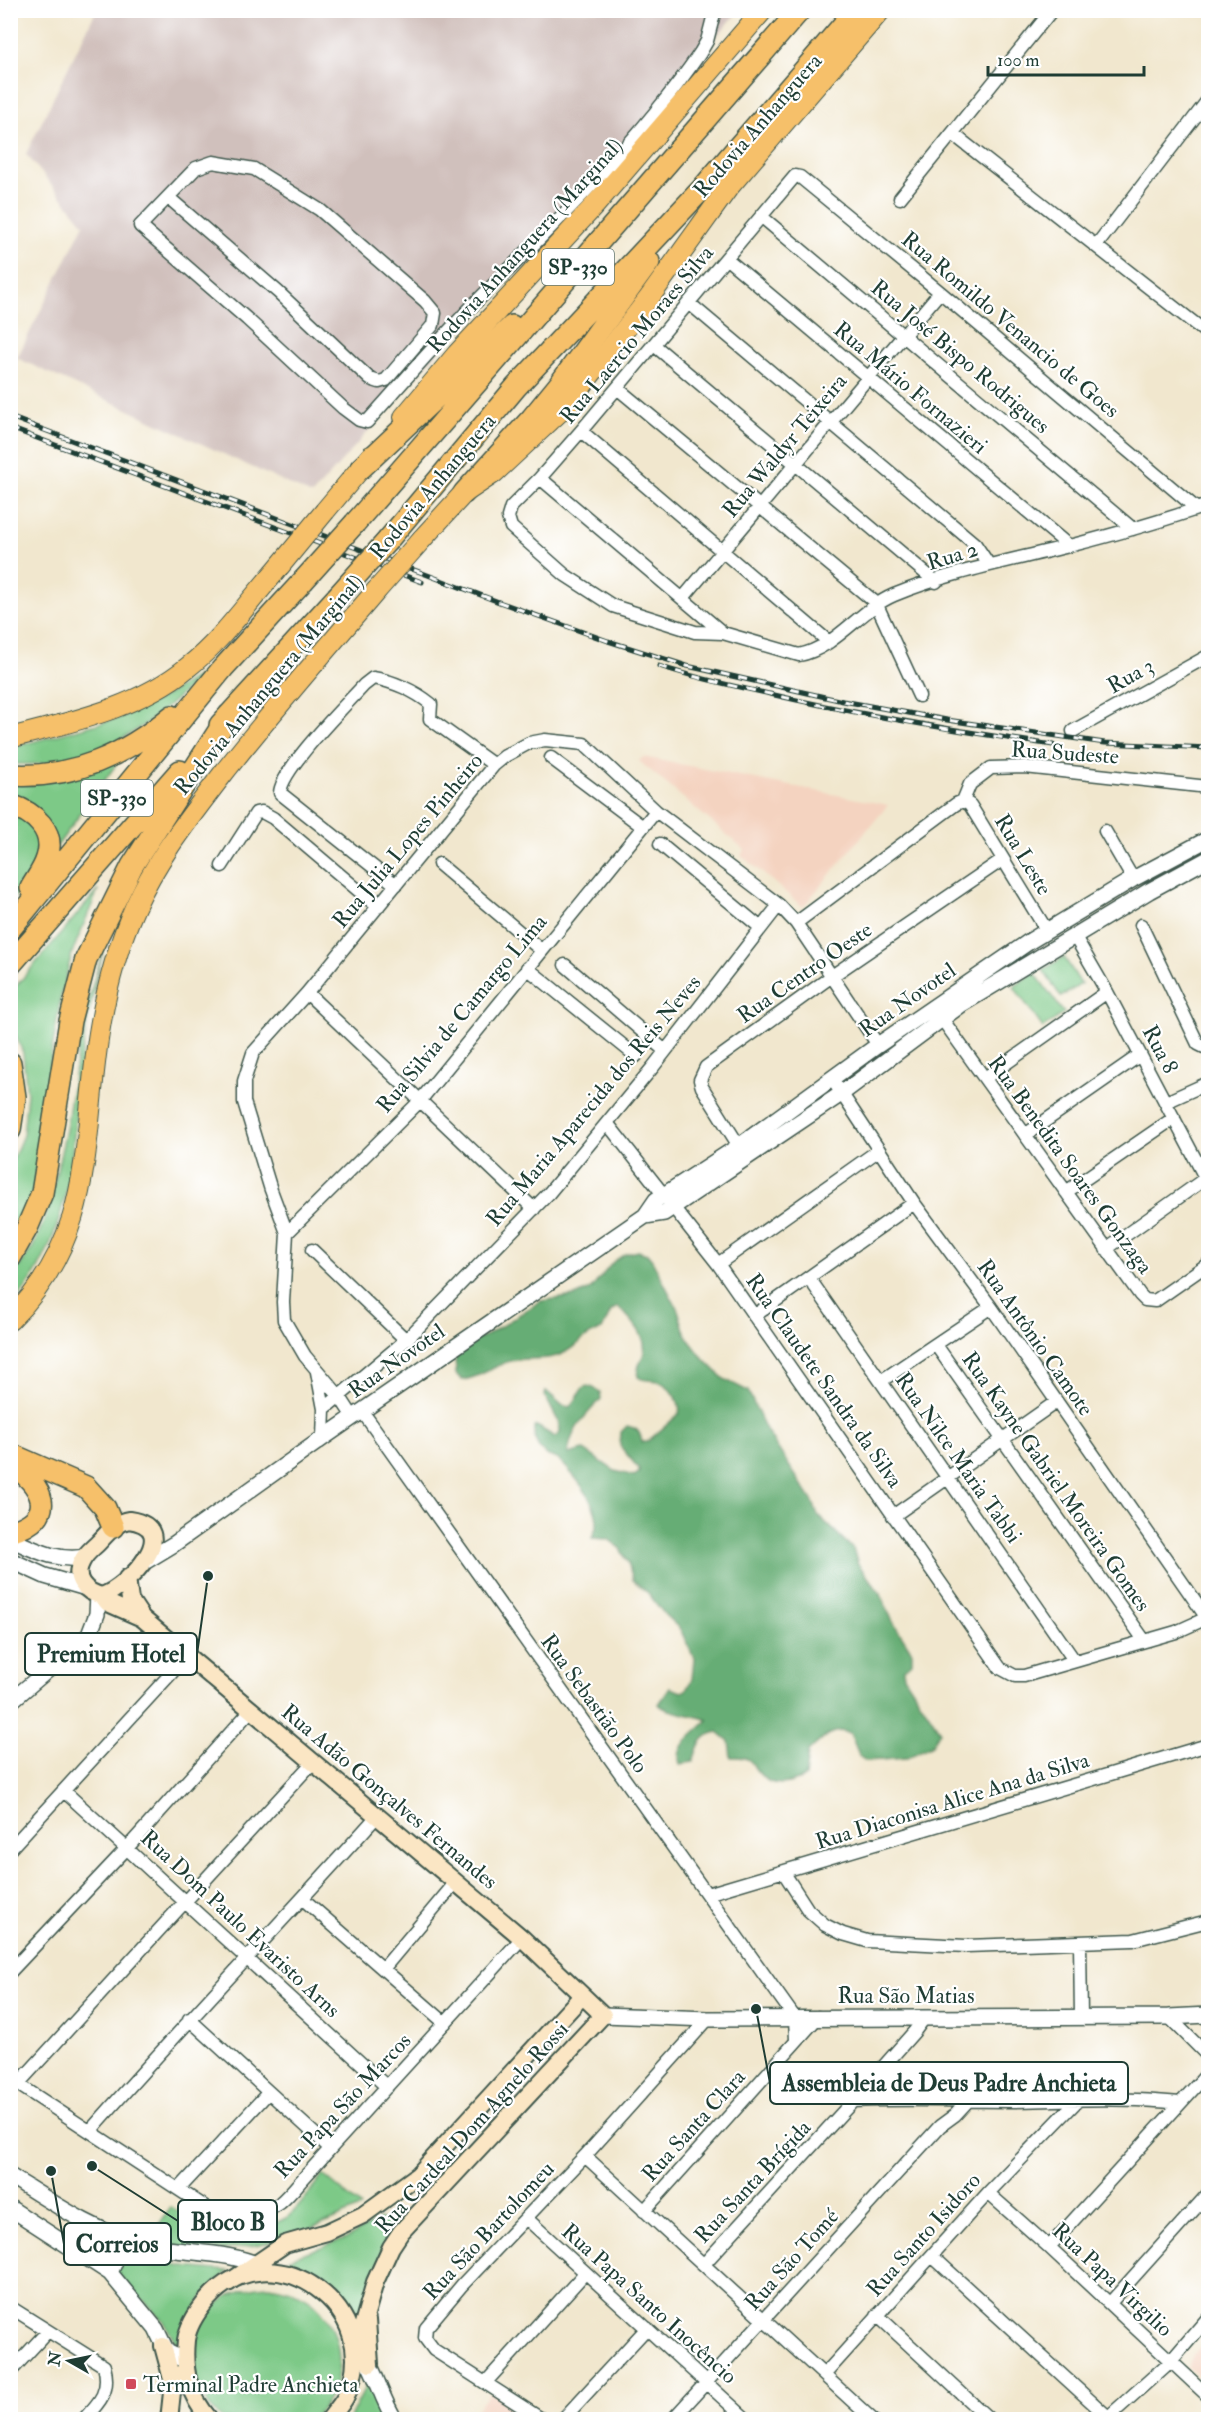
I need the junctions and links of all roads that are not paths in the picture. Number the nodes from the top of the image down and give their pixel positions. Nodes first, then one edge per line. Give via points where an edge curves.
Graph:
1 (715, 10) edge
2 (764, 10) edge
3 (800, 10) edge
4 (856, 10) edge
5 (881, 10) edge
6 (1052, 10) edge
7 (1209, 100) edge
8 (953, 134) junction
9 (795, 176) joint
10 (700, 190) junction
11 (169, 198) junction
12 (900, 198) dead end
13 (762, 217) junction
14 (1096, 246) junction
15 (727, 259) junction
16 (564, 284) junction
17 (940, 292) junction
18 (689, 303) junction
19 (1209, 334) edge
20 (904, 335) junction
21 (654, 345) junction
22 (867, 378) junction
23 (617, 388) junction
24 (830, 422) junction
25 (581, 431) junction
26 (795, 464) junction
27 (361, 468) junction
28 (540, 478) junction
29 (464, 493) junction
30 (1203, 507) edge
31 (760, 508) junction
32 (1133, 529) junction
33 (1069, 546) junction
34 (722, 553) junction
35 (989, 565) junction
36 (936, 582) junction
37 (683, 598) junction
38 (876, 603) junction
39 (723, 633) junction
40 (829, 642) junction
41 (1209, 656) edge
42 (223, 668) junction
43 (919, 696) dead end
44 (229, 715) junction
45 (1073, 730) dead end
46 (13, 737) edge
47 (551, 758) dead end
48 (494, 765) junction
49 (10, 775) edge
50 (1209, 786) edge
51 (963, 801) junction
52 (10, 805) edge
53 (656, 811) junction
54 (643, 827) junction
55 (1105, 831) dead end
56 (1209, 839) edge
57 (660, 844) dead end
58 (1209, 859) edge
59 (1002, 860) junction
60 (439, 864) dead end
61 (222, 866) dead end
62 (1133, 879) junction
63 (396, 885) junction
64 (779, 905) junction
65 (378, 907) junction
66 (1084, 909) junction
67 (10, 922) edge
68 (795, 923) junction
69 (1141, 925) dead end
70 (761, 928) junction
71 (10, 929) edge
72 (1047, 931) junction
73 (1074, 935) junction
74 (541, 950) junction
75 (10, 965) edge
76 (565, 965) dead end
77 (527, 968) junction
78 (832, 976) junction
79 (1107, 992) junction
80 (307, 993) junction
81 (938, 1013) junction
82 (878, 1045) junction
83 (1209, 1047) edge
84 (664, 1050) junction
85 (1140, 1055) junction
86 (636, 1056) dead end
87 (10, 1063) edge
88 (985, 1078) junction
89 (832, 1079) junction
90 (1209, 1083) edge
91 (842, 1094) junction
92 (419, 1102) junction
93 (1166, 1102) junction
94 (1174, 1118) junction
95 (607, 1123) junction
96 (10, 1130) edge
97 (1025, 1135) junction
98 (739, 1146) junction
99 (879, 1150) junction
100 (1207, 1181) edge
101 (1066, 1192) junction
102 (669, 1201) junction
103 (914, 1203) junction
104 (534, 1209) junction
105 (287, 1233) junction
106 (1106, 1249) junction
107 (312, 1250) dead end
108 (10, 1258) edge
109 (718, 1264) junction
110 (1209, 1264) edge
111 (809, 1278) junction
112 (991, 1307) junction
113 (754, 1316) junction
114 (10, 1320) edge
115 (406, 1340) junction
116 (936, 1346) junction
117 (317, 1371) junction
118 (881, 1381) junction
119 (340, 1397) junction
120 (1056, 1402) junction
121 (324, 1409) junction
122 (358, 1414) junction
123 (323, 1438) junction
124 (1004, 1440) junction
125 (10, 1454) edge
126 (10, 1463) edge
127 (948, 1478) junction
128 (893, 1516) junction
129 (113, 1527) junction
130 (149, 1528) junction
131 (10, 1532) edge
132 (10, 1539) edge
133 (174, 1544) junction
134 (85, 1557) junction
135 (10, 1560) edge
136 (146, 1561) junction
137 (127, 1578) junction
138 (94, 1593) junction
139 (142, 1618) junction
140 (1207, 1618) edge
141 (1144, 1640) junction
142 (188, 1655) junction
143 (1074, 1660) junction
144 (10, 1702) edge
145 (252, 1709) junction
146 (1209, 1745) edge
147 (314, 1761) junction
148 (64, 1791) junction
149 (378, 1815) junction
150 (128, 1847) junction
151 (10, 1849) edge
152 (784, 1873) junction
153 (456, 1882) junction
154 (707, 1894) junction
155 (303, 1899) junction
156 (184, 1901) junction
157 (1209, 1921) edge
158 (522, 1938) junction
159 (1080, 1942) junction
160 (247, 1958) junction
161 (382, 1970) junction
162 (10, 1971) edge
163 (582, 1996) junction
164 (603, 2015) junction
165 (1209, 2015) edge
166 (925, 2017) junction
167 (1081, 2017) junction
168 (1169, 2017) junction
169 (691, 2018) junction
170 (795, 2018) junction
171 (818, 2018) junction
172 (189, 2019) junction
173 (708, 2019) junction
174 (445, 2024) junction
175 (796, 2040) junction
176 (685, 2046) junction
177 (1209, 2056) edge
178 (1209, 2073) edge
179 (875, 2077) junction
180 (14, 2081) edge
181 (387, 2087) junction
182 (268, 2093) junction
183 (890, 2099) junction
184 (1050, 2100) junction
185 (1151, 2100) junction
186 (853, 2101) junction
187 (939, 2101) junction
188 (968, 2101) junction
189 (1077, 2101) junction
190 (1180, 2103) junction
191 (481, 2107) junction
192 (1163, 2121) junction
193 (1054, 2125) junction
194 (940, 2126) junction
195 (500, 2127) junction
196 (91, 2130) junction
197 (330, 2148) junction
198 (585, 2156) junction
199 (10, 2176) edge
200 (178, 2189) junction
201 (988, 2193) junction
202 (1209, 2194) edge
203 (10, 2208) edge
204 (644, 2211) junction
205 (526, 2218) junction
206 (132, 2242) junction
207 (1050, 2247) junction
208 (932, 2256) junction
209 (256, 2264) junction
210 (704, 2264) junction
211 (110, 2272) junction
212 (274, 2272) junction
213 (585, 2273) junction
214 (228, 2283) junction
215 (1110, 2303) junction
216 (10, 2307) edge
217 (367, 2310) junction
218 (878, 2315) junction
219 (1209, 2318) edge
220 (763, 2321) junction
221 (647, 2328) junction
222 (48, 2331) junction
223 (354, 2342) junction
224 (163, 2346) junction
225 (1170, 2361) junction
226 (370, 2364) junction
227 (184, 2365) junction
228 (10, 2372) edge
229 (825, 2374) junction
230 (486, 2382) junction
231 (172, 2383) junction
232 (706, 2383) junction
233 (1209, 2396) edge
234 (1106, 2418) edge
235 (83, 2420) edge
236 (169, 2420) edge
237 (210, 2420) edge
238 (329, 2420) edge
239 (395, 2420) edge
240 (543, 2420) edge
241 (562, 2420) edge
242 (672, 2420) edge
243 (747, 2420) edge
244 (873, 2420) edge
245 (990, 2420) edge

1 - 11 street via 700,53 640,130 367,422 342,408 140,226
2 - 27 highway, Rodovia Anhanguera (Marginal) via 595,205 457,354
3 - 16 highway, Rodovia Anhanguera / SP-330
4 - 10 highway, Rodovia Anhanguera / SP-330
5 - 29 highway, Rodovia Anhanguera (Marginal) via 728,188 568,404 494,473
6 - 8 street
7 - 14 street
8 - 12 street
8 - 14 street
9 - 13 street, Rua Laercio Moraes Silva
9 - 17 street, Rua Romildo Venancio de Goes
10 - 29 highway via 558,385
10 - 44 highway, Rodovia Anhanguera / SP-330, bridge via 516,387 388,540
11 - 11 street via 278,292 370,379 386,380 433,325 435,313 417,293 320,210 254,168 213,162 196,168
13 - 15 street, Rua Laercio Moraes Silva
13 - 20 street, Rua José Bispo Rodrigues
14 - 19 street
15 - 18 street, Rua Laercio Moraes Silva
15 - 22 street, Rua Mário Fornazieri
16 - 27 highway via 504,332
16 - 42 highway, Rodovia Anhanguera / SP-330, bridge
17 - 20 street, Rua Waldyr Teixeira
17 - 30 street, Rua Romildo Venancio de Goes
18 - 21 street, Rua Laercio Moraes Silva
18 - 24 street
20 - 22 street, Rua Waldyr Teixeira
20 - 32 street, Rua José Bispo Rodrigues
21 - 23 street, Rua Laercio Moraes Silva
21 - 26 street
22 - 24 street, Rua Waldyr Teixeira
22 - 33 street, Rua Mário Fornazieri
23 - 25 street, Rua Laercio Moraes Silva
23 - 31 street
24 - 26 street, Rua Waldyr Teixeira
24 - 35 street via 975,544
25 - 28 street, Rua Laercio Moraes Silva
25 - 34 street
26 - 31 street, Rua Waldyr Teixeira
26 - 36 street
27 - 46 highway, Rodovia Anhanguera (Marginal), bridge via 212,646 186,669 145,695 89,716
28 - 37 street
28 - 39 street, Rua Laercio Moraes Silva via 511,507 508,517 511,527 565,575 613,606 695,633
29 - 114 highway, Rodovia Anhanguera (Marginal), bridge via 253,736 173,838 136,905 112,970 99,1034 86,1158 76,1209 48,1273
30 - 32 street, Rua 2
31 - 34 street, Rua Waldyr Teixeira
31 - 38 street
32 - 33 street, Rua 2
33 - 35 street, Rua 2
34 - 37 street, Rua Waldyr Teixeira
34 - 40 street
35 - 36 street, Rua 2
36 - 38 street, Rua 2
37 - 39 street
38 - 40 street, Rua 2
38 - 43 street
39 - 40 street, Rua 2 via 799,655
41 - 45 street, Rua 3
42 - 49 highway via 153,732 105,760 61,773
42 - 71 highway, Rodovia Anhanguera / SP-330
44 - 75 highway, Rodovia Anhanguera / SP-330
44 - 108 highway via 132,866 86,959 70,1021 42,1193
47 - 54 street
48 - 53 street, Rua Julia Lopes Pinheiro via 529,743 545,740 584,744
48 - 63 street, Rua Julia Lopes Pinheiro
48 - 63 street via 430,719 431,704 423,698 387,680 373,678 296,762 280,793
50 - 51 street, Rua Sudeste via 1025,767 991,768 970,784
51 - 59 street, Rua Leste via 970,805
51 - 68 street, Rua Sudeste
52 - 67 highway via 40,820 48,841 48,857
53 - 54 street, Rua Silvia de Camargo Lima
53 - 64 street, Rua Julia Lopes Pinheiro
54 - 74 street, Rua Silvia de Camargo Lima
55 - 62 street
56 - 62 street, Rua Novotel
57 - 70 street
58 - 73 street, Rua Novotel
59 - 72 street, Rua Leste
59 - 78 street, Rua Centro Oeste
60 - 74 street
61 - 65 street via 256,813 262,812
62 - 66 street, Rua Novotel
63 - 65 street, Rua Julia Lopes Pinheiro
64 - 68 street, Rua Julia Lopes Pinheiro
64 - 70 street, Rua Maria Aparecida dos Reis Neves
65 - 80 street, Rua Julia Lopes Pinheiro
66 - 72 street, Rua Novotel
66 - 73 street
68 - 78 street, Rua Julia Lopes Pinheiro
69 - 83 street via 1198,1044
70 - 84 street, Rua Maria Aparecida dos Reis Neves
72 - 73 street
72 - 81 street, Rua Novotel
73 - 79 street, Rua 8
73 - 81 street, Rua Novotel via 962,1004
74 - 77 street, Rua Silvia de Camargo Lima
76 - 84 street
77 - 86 street
77 - 92 street, Rua Silvia de Camargo Lima
78 - 82 street, Rua Julia Lopes Pinheiro
78 - 98 street, Rua Centro Oeste via 701,1073 702,1087
79 - 85 street, Rua 8
79 - 88 street
80 - 92 street
80 - 105 street, Rua Julia Lopes Pinheiro via 253,1053 244,1081 244,1102
81 - 82 street, Rua Novotel
81 - 88 street, Rua Benedita Soares Gonzaga
81 - 91 street, Rua Novotel
82 - 89 street, Rua Novotel
84 - 95 street, Rua Maria Aparecida dos Reis Neves
85 - 93 street, Rua 8
85 - 97 street
87 - 96 highway via 15,1097
88 - 97 street, Rua Benedita Soares Gonzaga
89 - 91 street, Rua Antônio Camote
89 - 98 street, Rua Novotel
90 - 93 street
91 - 99 street, Rua Antônio Camote
91 - 102 street, Rua Novotel
92 - 104 street
92 - 105 street, Rua Silvia de Camargo Lima
93 - 94 street, Rua 8
94 - 100 street, Rua 8
94 - 101 street
95 - 102 street, Rua Claudete Sandra da Silva
95 - 104 street, Rua Maria Aparecida dos Reis Neves
97 - 101 street, Rua Benedita Soares Gonzaga
98 - 102 street, Rua Novotel
99 - 103 street, Rua Antônio Camote
99 - 109 street
100 - 106 street
101 - 106 street, Rua Benedita Soares Gonzaga
102 - 109 street, Rua Claudete Sandra da Silva
102 - 122 street, Rua Novotel via 656,1200 645,1216
103 - 111 street
103 - 112 street, Rua Antônio Camote
104 - 115 street, Rua Maria Aparecida dos Reis Neves
105 - 117 street, Rua Julia Lopes Pinheiro via 284,1320
106 - 110 street, Rua Benedita Soares Gonzaga via 1140,1295 1150,1302 1161,1299
107 - 115 street
109 - 113 street, Rua Claudete Sandra da Silva
111 - 113 street
111 - 118 street, Rua Nilce Maria Tabbi
112 - 116 street
112 - 120 street, Rua Antônio Camote
113 - 128 street, Rua Claudete Sandra da Silva
115 - 119 street, Rua Maria Aparecida dos Reis Neves
116 - 118 street
116 - 124 street, Rua Kayne Gabriel Moreira Gomes
117 - 119 street, Rua Julia Lopes Pinheiro
117 - 121 street, Rua Julia Lopes Pinheiro
118 - 127 street, Rua Nilce Maria Tabbi
119 - 121 street, Rua Maria Aparecida dos Reis Neves
119 - 122 street, Rua Julia Lopes Pinheiro
120 - 124 street
120 - 140 street, Rua Antônio Camote
121 - 123 street, Rua Julia Lopes Pinheiro
122 - 123 street, Rua Novotel
122 - 154 street, Rua Sebastião Polo
123 - 133 street, Rua Novotel
124 - 127 street
124 - 141 street, Rua Kayne Gabriel Moreira Gomes
125 - 129 highway via 86,1487 98,1497
126 - 131 highway via 36,1485 43,1504 31,1523
127 - 128 street
127 - 143 street, Rua Nilce Maria Tabbi
128 - 143 street, Rua Claudete Sandra da Silva via 1000,1668 1015,1677
129 - 130 main road via 129,1520
129 - 134 main road
130 - 133 street
130 - 136 main road via 153,1542
132 - 134 street via 50,1556
133 - 136 street, Rua Novotel
134 - 138 main road via 79,1570
135 - 138 street, Rua Adão Gonçalves Fernandes
136 - 137 main road
137 - 138 main road via 117,1589
137 - 139 main road, Rua Adão Gonçalves Fernandes via 130,1600
138 - 139 main road, Rua Adão Gonçalves Fernandes
138 - 144 street via 97,1614 89,1635
139 - 142 main road, Rua Adão Gonçalves Fernandes
140 - 141 street
141 - 143 street
142 - 145 main road, Rua Adão Gonçalves Fernandes
142 - 148 street
145 - 147 main road, Rua Adão Gonçalves Fernandes
145 - 150 street
146 - 152 street, Rua Diaconisa Alice Ana da Silva
147 - 149 main road, Rua Adão Gonçalves Fernandes
147 - 156 street
148 - 150 street, Rua Dom Paulo Evaristo Arns
148 - 151 street
149 - 153 main road, Rua Adão Gonçalves Fernandes
149 - 155 street
150 - 156 street, Rua Dom Paulo Evaristo Arns
150 - 162 street
152 - 154 street, Rua Diaconisa Alice Ana da Silva
152 - 159 street via 808,1910 825,1924 867,1941 966,1946
153 - 158 main road, Rua Adão Gonçalves Fernandes
153 - 161 street
154 - 170 street, Rua Sebastião Polo
155 - 160 street
155 - 161 street
156 - 160 street, Rua Dom Paulo Evaristo Arns
156 - 180 street
157 - 159 street via 1133,1940
158 - 163 main road, Rua Adão Gonçalves Fernandes
158 - 174 street, Rua Papa São Marcos
159 - 167 street
160 - 172 street
160 - 181 street, Rua Dom Paulo Evaristo Arns
161 - 174 street
163 - 164 main road, Rua Adão Gonçalves Fernandes
163 - 191 main road, Rua Cardeal Dom Agnelo Rossi
164 - 169 street, Rua São Matias
164 - 195 main road, Rua Cardeal Dom Agnelo Rossi
165 - 168 street, Rua São Matias
166 - 167 street, Rua São Matias
166 - 171 street, Rua São Matias
166 - 179 street, Rua Santa Brígida
167 - 168 street, Rua São Matias
168 - 177 street
169 - 173 street, Rua São Matias
169 - 176 street
170 - 171 street, Rua São Matias
170 - 173 street, Rua São Matias
170 - 175 street
171 - 175 street, Rua Santa Clara
172 - 182 street
172 - 196 street
173 - 176 street, Rua São Bartolomeu
174 - 181 street, Rua Papa São Marcos
175 - 204 street, Rua Santa Clara
176 - 198 street, Rua São Bartolomeu
178 - 190 street
179 - 183 street
179 - 186 street, Rua Santa Brígida
180 - 196 street, Rua Papa São Marcos
181 - 197 street, Rua Papa São Marcos
182 - 197 street
182 - 200 street
183 - 186 street
183 - 187 street
184 - 188 street
184 - 189 street
184 - 193 street
185 - 189 street
185 - 190 street
185 - 192 street
186 - 210 street, Rua Santa Brígida
187 - 188 street
187 - 194 street
188 - 194 street, Rua São Tomé
189 - 193 street, Rua Santo Isidoro
190 - 192 street
191 - 195 main road
191 - 209 main road, Rua Cardeal Dom Agnelo Rossi via 418,2175 374,2208 327,2232 285,2244
192 - 207 street
193 - 201 street, Rua Santo Isidoro
194 - 220 street, Rua São Tomé
195 - 217 main road, Rua Cardeal Dom Agnelo Rossi via 401,2232 383,2264
196 - 200 street, Rua Papa São Marcos
197 - 200 street, Rua Papa São Marcos via 269,2210 220,2214
198 - 204 street
198 - 205 street, Rua São Bartolomeu
199 - 206 street via 68,2213
201 - 207 street, Rua Papa Virgilio
201 - 208 street, Rua Santo Isidoro
202 - 215 street
203 - 211 street
204 - 210 street
205 - 213 street, Rua Papa Santo Inocêncio
205 - 230 street, Rua São Bartolomeu via 426,2328 425,2338 434,2350
206 - 209 street via 220,2253
206 - 211 street via 118,2254
207 - 215 street, Rua Papa Virgilio
208 - 218 street, Rua Santo Isidoro
208 - 234 street
209 - 212 street
209 - 214 main road, Rua Cardeal Dom Agnelo Rossi
210 - 220 street
211 - 224 street via 156,2329
212 - 214 main road
212 - 223 main road via 296,2276 333,2300 346,2319
213 - 221 street, Rua Papa Santo Inocêncio
213 - 230 street
214 - 227 main road, Rua Cardeal Dom Agnelo Rossi via 199,2310 187,2334
215 - 225 street, Rua Papa Virgilio
216 - 222 street
217 - 223 main road, Rua Cardeal Dom Agnelo Rossi
217 - 226 main road
218 - 229 street, Rua Santo Isidoro
218 - 245 street
219 - 225 street
220 - 229 street
220 - 232 street, Rua São Tomé
221 - 232 street, Rua Papa Santo Inocêncio
221 - 241 street
222 - 228 street
222 - 235 street via 104,2366 106,2388
223 - 226 street
223 - 238 main road via 354,2372 345,2398
224 - 227 street
224 - 231 main road
225 - 233 street, Rua Papa Virgilio
225 - 234 street
226 - 239 street via 380,2395
227 - 231 main road
227 - 237 main road via 190,2389
229 - 244 street
230 - 240 street, Rua São Bartolomeu
231 - 236 main road
232 - 242 street, Rua São Tomé
232 - 243 street, Rua Papa Santo Inocêncio

